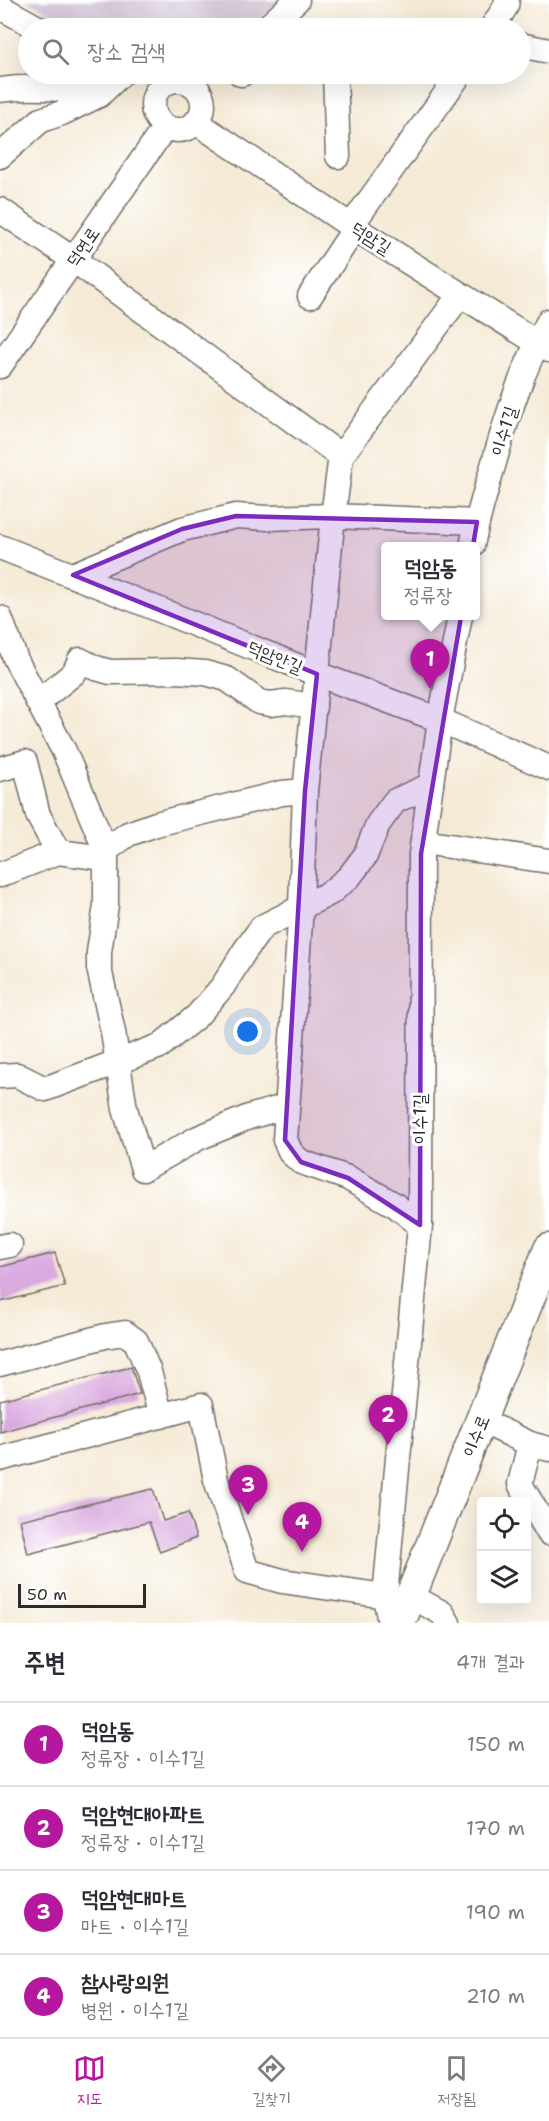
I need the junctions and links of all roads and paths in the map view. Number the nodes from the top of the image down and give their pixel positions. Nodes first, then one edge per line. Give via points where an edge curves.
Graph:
1 (297, 0) edge
2 (507, 0) edge
3 (0, 8) edge
4 (19, 18) edge
5 (277, 18) edge
6 (498, 18) edge
7 (531, 47) edge
8 (549, 51) edge
9 (112, 84) edge
10 (139, 84) edge
11 (162, 84) edge
12 (203, 84) edge
13 (339, 84) edge
14 (453, 84) edge
15 (0, 90) edge
16 (155, 93) junction
17 (99, 96) junction
18 (196, 122) junction
19 (165, 127) junction
20 (0, 156) edge
21 (338, 156) dead end
22 (0, 210) edge
23 (353, 227) junction
24 (74, 261) junction
25 (460, 295) junction
26 (310, 296) dead end
27 (549, 321) edge
28 (543, 346) edge
29 (0, 366) edge
30 (341, 456) junction
31 (333, 516) junction
32 (477, 522) junction
33 (473, 542) edge
34 (0, 547) edge
35 (73, 575) junction
36 (0, 618) edge
37 (458, 620) edge
38 (317, 674) junction
39 (38, 702) junction
40 (314, 706) junction
41 (440, 720) junction
42 (549, 768) edge
43 (0, 769) edge
44 (431, 785) junction
45 (305, 791) junction
46 (423, 842) junction
47 (106, 851) junction
48 (58, 852) junction
49 (549, 861) edge
50 (0, 875) edge
51 (301, 907) junction
52 (117, 1061) junction
53 (0, 1076) edge
54 (287, 1106) junction
55 (420, 1225) junction
56 (549, 1249) edge
57 (0, 1364) edge
58 (161, 1416) junction
59 (482, 1421) junction
60 (539, 1447) edge
61 (0, 1459) edge
62 (549, 1533) edge
63 (399, 1605) edge
64 (390, 1623) edge
65 (448, 1623) edge

1 - 5 street
2 - 6 street
3 - 4 street
7 - 8 street
9 - 17 street
10 - 16 street
11 - 16 street
12 - 18 street via 203,107
13 - 21 street
14 - 23 street
15 - 17 street via 30,87
16 - 19 street via 154,114
17 - 20 street via 40,120
18 - 19 street via 181,130
18 - 23 street, 덕암길
19 - 24 street, 덕연로
22 - 24 street
23 - 25 street, 덕암길
23 - 26 street
24 - 29 street, 덕연로
24 - 30 street
25 - 28 street, 덕암길
25 - 30 street
27 - 28 street, 이수1길
28 - 32 street, 이수1길 via 510,408
30 - 31 street
31 - 32 street
31 - 35 street via 236,516 182,529
31 - 38 street
32 - 33 street, 이수1길
34 - 35 street, 덕암안길
35 - 38 street, 덕암안길
36 - 39 street
37 - 41 street, 이수1길
38 - 40 street
38 - 41 street, 덕암안길
39 - 40 street via 74,673 80,660 110,672 205,673 226,680 259,702
39 - 47 street via 64,751
40 - 45 street
41 - 42 street, 덕암안길
41 - 44 street, 이수1길
43 - 48 street via 26,762 38,815
44 - 46 street, 이수1길
44 - 51 street via 395,801 378,824 365,856 349,876 330,893
45 - 47 street via 282,793 156,824 128,834
45 - 51 street
46 - 49 street
46 - 55 street, 이수1길
47 - 48 street via 98,857
47 - 52 street via 106,905 99,968
48 - 50 street
51 - 52 street via 262,927 223,986 197,1016 160,1046
51 - 54 street
52 - 53 street via 45,1089 16,1075
52 - 54 street via 125,1109 143,1169 198,1138
54 - 55 street via 285,1140 301,1162 348,1178 395,1204
55 - 63 street, 이수1길
56 - 59 main road, 이수로
57 - 58 street via 125,1333 136,1341
58 - 61 street
58 - 63 street via 201,1405 216,1480 246,1571
59 - 60 street
59 - 63 main road, 이수로
60 - 62 street via 520,1484
63 - 64 street, 이수1길
63 - 65 street via 442,1613

